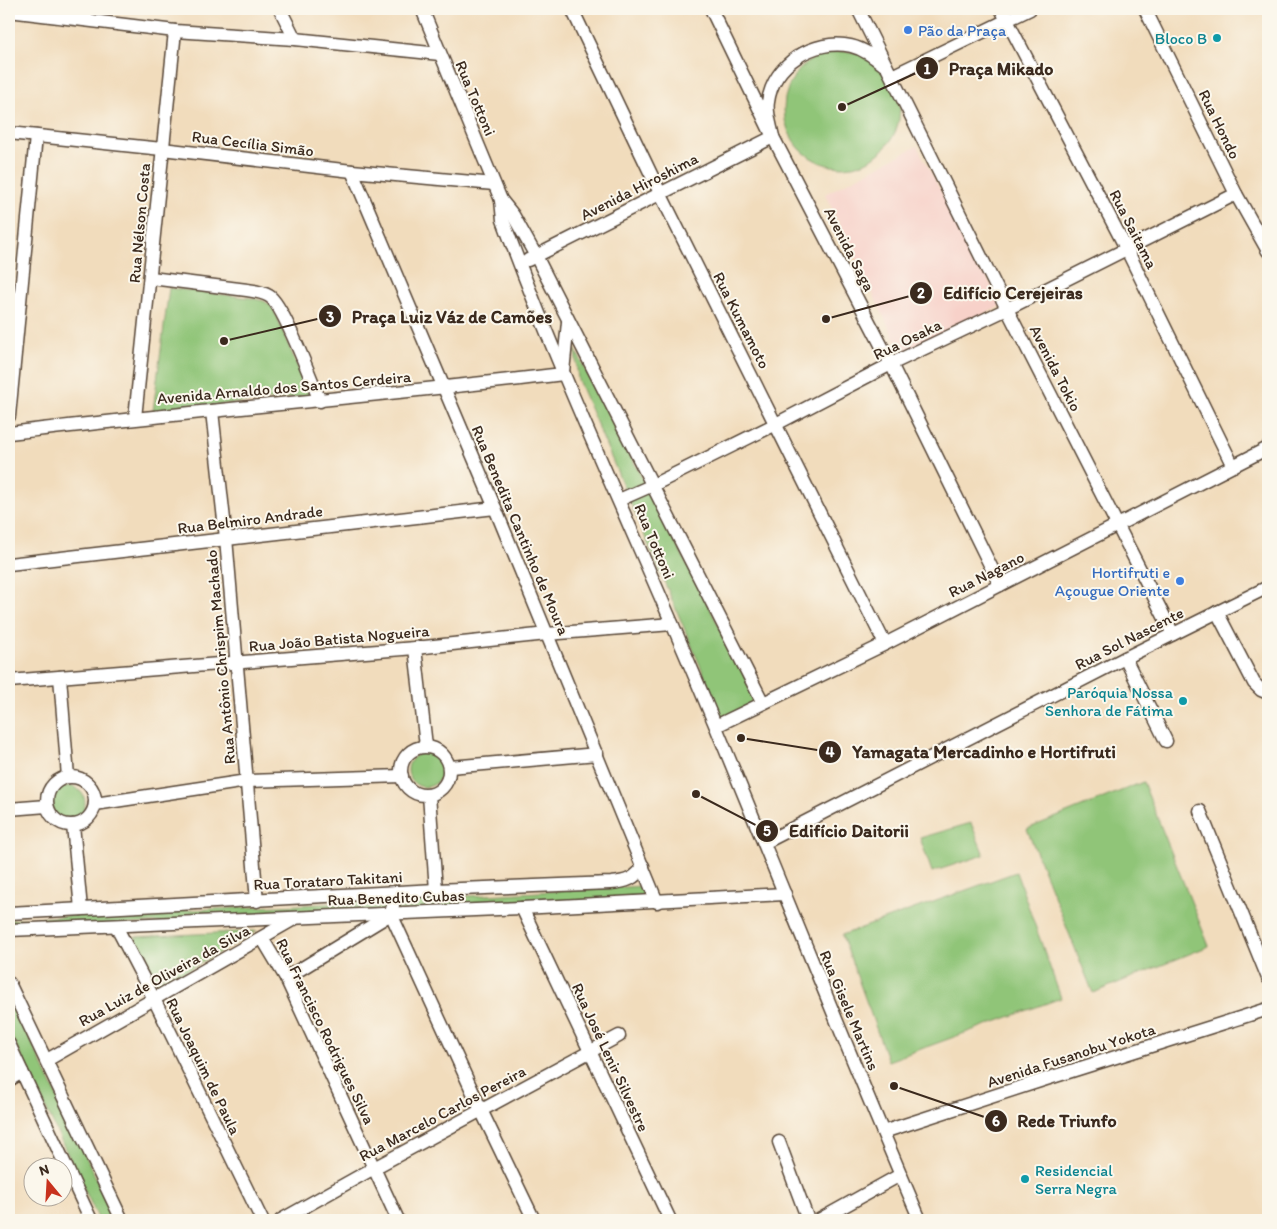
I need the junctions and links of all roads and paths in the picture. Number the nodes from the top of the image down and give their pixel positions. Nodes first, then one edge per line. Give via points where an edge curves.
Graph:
1 (280, 9) edge
2 (422, 9) edge
3 (572, 9) edge
4 (712, 9) edge
5 (858, 9) edge
6 (1030, 9) edge
7 (1145, 9) edge
8 (9, 11) edge
9 (1004, 14) edge
10 (175, 31) junction
11 (295, 39) junction
12 (440, 54) junction
13 (889, 71) junction
14 (9, 133) edge
15 (36, 136) junction
16 (773, 136) junction
17 (162, 149) junction
18 (352, 172) junction
19 (494, 184) junction
20 (660, 193) junction
21 (1236, 194) junction
22 (501, 200) junction
23 (1127, 250) junction
24 (1268, 251) edge
25 (536, 256) junction
26 (520, 264) junction
27 (151, 278) junction
28 (1007, 309) junction
29 (568, 322) junction
30 (891, 364) junction
31 (563, 374) junction
32 (444, 388) junction
33 (320, 401) junction
34 (212, 411) junction
35 (9, 416) edge
36 (135, 418) junction
37 (776, 424) junction
38 (9, 433) edge
39 (1268, 448) edge
40 (1233, 466) junction
41 (653, 485) junction
42 (620, 500) junction
43 (495, 508) junction
44 (1118, 525) junction
45 (226, 538) junction
46 (9, 564) edge
47 (1000, 585) junction
48 (1268, 587) edge
49 (1217, 612) junction
50 (672, 624) junction
51 (547, 634) junction
52 (1173, 634) junction
53 (885, 644) junction
54 (415, 648) junction
55 (1125, 658) junction
56 (236, 663) junction
57 (60, 677) junction
58 (9, 681) edge
59 (1268, 693) edge
60 (763, 702) junction
61 (716, 726) junction
62 (1166, 741) dead end
63 (426, 746) junction
64 (597, 754) junction
65 (450, 767) junction
66 (402, 776) junction
67 (68, 777) junction
68 (247, 781) junction
69 (428, 795) junction
70 (95, 804) junction
71 (47, 806) junction
72 (9, 809) edge
73 (1200, 811) dead end
74 (72, 825) junction
75 (764, 843) junction
76 (643, 866) junction
77 (611, 883) junction
78 (436, 890) junction
79 (396, 892) junction
80 (785, 894) junction
81 (257, 900) junction
82 (657, 902) junction
83 (611, 904) junction
84 (522, 908) junction
85 (81, 909) junction
86 (9, 913) edge
87 (391, 914) junction
88 (296, 918) junction
89 (116, 926) junction
90 (9, 930) edge
91 (262, 938) junction
92 (286, 978) junction
93 (1268, 978) edge
94 (9, 983) edge
95 (154, 999) junction
96 (1268, 1010) edge
97 (620, 1036) dead end
98 (9, 1044) edge
99 (590, 1051) junction
100 (47, 1060) junction
101 (22, 1072) junction
102 (9, 1080) edge
103 (481, 1110) junction
104 (883, 1132) junction
105 (779, 1142) dead end
106 (374, 1168) junction
107 (900, 1175) junction
108 (91, 1220) edge
109 (122, 1220) edge
110 (262, 1220) edge
111 (281, 1220) edge
112 (398, 1220) edge
113 (534, 1220) edge
114 (670, 1220) edge
115 (808, 1220) edge
116 (819, 1220) edge
117 (920, 1220) edge

1 - 11 street
2 - 12 street, Rua Tottoni
3 - 20 street, Rua Kumamoto
4 - 16 street, Avenida Saga
5 - 13 street, Avenida Tokio
6 - 9 street
7 - 21 street, Rua Hondo
8 - 10 street
9 - 13 street
9 - 23 street, Rua Saitama
10 - 11 street
10 - 17 street, Rua Nélson Costa
11 - 12 street
12 - 19 street, Rua Tottoni
13 - 16 street via 873,55 851,46 828,45 810,49 790,62 775,80 767,103
13 - 28 street, Avenida Tokio
14 - 15 street, Rua Cecília Simão
15 - 17 street, Rua Cecília Simão
15 - 35 street
16 - 20 street, Avenida Hiroshima
16 - 30 street, Avenida Saga
17 - 18 street, Rua Cecília Simão
17 - 27 street, Rua Nélson Costa
18 - 19 street, Rua Cecília Simão
18 - 32 street, Rua Benedita Cantinho de Moura
19 - 22 street, Rua Tottoni
20 - 25 street, Avenida Hiroshima
20 - 37 street, Rua Kumamoto
21 - 23 street, Rua Osaka
21 - 24 street, Rua Hondo
22 - 25 street, Rua Tottoni
22 - 26 street, Rua Tottoni via 503,220
23 - 28 street, Rua Osaka
23 - 40 street, Rua Saitama
25 - 26 street, Avenida Hiroshima
25 - 29 street, Rua Tottoni
26 - 31 street, Rua Tottoni
27 - 33 street via 270,296 281,309
27 - 36 street, Rua Nélson Costa
28 - 30 street, Rua Osaka
28 - 44 street, Avenida Tokio
29 - 31 street
29 - 41 street, Rua Tottoni
30 - 37 street, Rua Osaka
30 - 47 street, Avenida Saga
31 - 32 street, Avenida Arnaldo dos Santos Cerdeira
31 - 42 street, Rua Tottoni
32 - 33 street, Avenida Arnaldo dos Santos Cerdeira
32 - 43 street, Rua Benedita Cantinho de Moura
33 - 34 street, Avenida Arnaldo dos Santos Cerdeira
34 - 36 street, Avenida Arnaldo dos Santos Cerdeira
34 - 45 street, Rua Antônio Chrispim Machado
36 - 38 street, Avenida Arnaldo dos Santos Cerdeira
37 - 41 street, Rua Osaka
37 - 53 street, Rua Kumamoto
39 - 40 street, Rua Nagano
40 - 44 street, Rua Nagano
41 - 42 street, Rua Osaka
41 - 60 street, Rua Tottoni
42 - 50 street, Rua Tottoni
43 - 45 street, Rua Belmiro Andrade
43 - 51 street, Rua Benedita Cantinho de Moura
44 - 47 street, Rua Nagano
44 - 52 street, Avenida Tokio
45 - 46 street, Rua Belmiro Andrade
45 - 56 street, Rua Antônio Chrispim Machado
47 - 53 street, Rua Nagano
48 - 49 street, Rua Sol Nascente
49 - 52 street, Rua Sol Nascente
49 - 59 street via 1254,683
50 - 51 street, Rua João Batista Nogueira
50 - 61 street, Rua Tottoni
51 - 54 street, Rua João Batista Nogueira
51 - 64 street, Rua Benedita Cantinho de Moura
52 - 55 street, Rua Sol Nascente
53 - 60 street, Rua Nagano
54 - 56 street, Rua João Batista Nogueira
54 - 63 street
55 - 62 street
55 - 75 street, Rua Sol Nascente
56 - 57 street, Rua João Batista Nogueira
56 - 68 street, Rua Antônio Chrispim Machado
57 - 58 street, Rua João Batista Nogueira
57 - 67 street
60 - 61 street, Rua Nagano
61 - 75 street, Rua Tottoni
63 - 65 street via 440,751
63 - 66 street via 410,752 405,758
64 - 65 street
64 - 76 street, Rua Benedita Cantinho de Moura
65 - 69 street via 446,784
66 - 68 street
66 - 69 street via 410,790
67 - 70 street via 78,778 91,788
67 - 71 street via 50,788
68 - 70 street
68 - 81 street, Rua Antônio Chrispim Machado
69 - 78 street
70 - 74 street via 86,820
71 - 72 street
71 - 74 street via 56,820
73 - 93 street
74 - 85 street
75 - 80 street, Rua Tottoni
76 - 77 street, Rua Torataro Takitani via 629,880
76 - 82 street, Rua Benedita Cantinho de Moura
77 - 78 street, Rua Torataro Takitani
77 - 83 street via 614,889
78 - 79 street, Rua Torataro Takitani
79 - 81 street, Rua Torataro Takitani
79 - 87 street
80 - 82 street, Rua Benedito Cubas
80 - 104 street, Rua Gisele Martins
81 - 85 street, Rua Torataro Takitani
82 - 83 street, Rua Benedito Cubas
83 - 84 street, Rua Benedito Cubas
84 - 87 street, Rua Benedito Cubas
84 - 99 street, Rua José Lenir Silvestre
85 - 86 street, Rua Torataro Takitani
87 - 88 street, Rua Benedito Cubas
87 - 92 street
87 - 103 street
88 - 89 street, Rua Benedito Cubas
88 - 91 street, Rua Luiz de Oliveira da Silva
89 - 90 street, Rua Benedito Cubas
89 - 95 street, Rua Joaquim de Paula
91 - 92 street, Rua Francisco Rodrigues Silva
91 - 95 street, Rua Luiz de Oliveira da Silva
92 - 106 street, Rua Francisco Rodrigues Silva
94 - 100 street
95 - 100 street, Rua Luiz de Oliveira da Silva
95 - 110 street, Rua Joaquim de Paula
96 - 104 street, Avenida Fusanobu Yokota
97 - 99 street, Rua Marcelo Carlos Pereira
98 - 101 street
99 - 103 street, Rua Marcelo Carlos Pereira
99 - 114 street, Rua José Lenir Silvestre
100 - 109 street
101 - 102 street
101 - 108 street
103 - 106 street, Rua Marcelo Carlos Pereira
103 - 113 street
104 - 107 street, Rua Gisele Martins
105 - 115 street
106 - 111 street, Rua Marcelo Carlos Pereira
106 - 112 street, Rua Francisco Rodrigues Silva
107 - 116 street
107 - 117 street, Rua Gisele Martins

